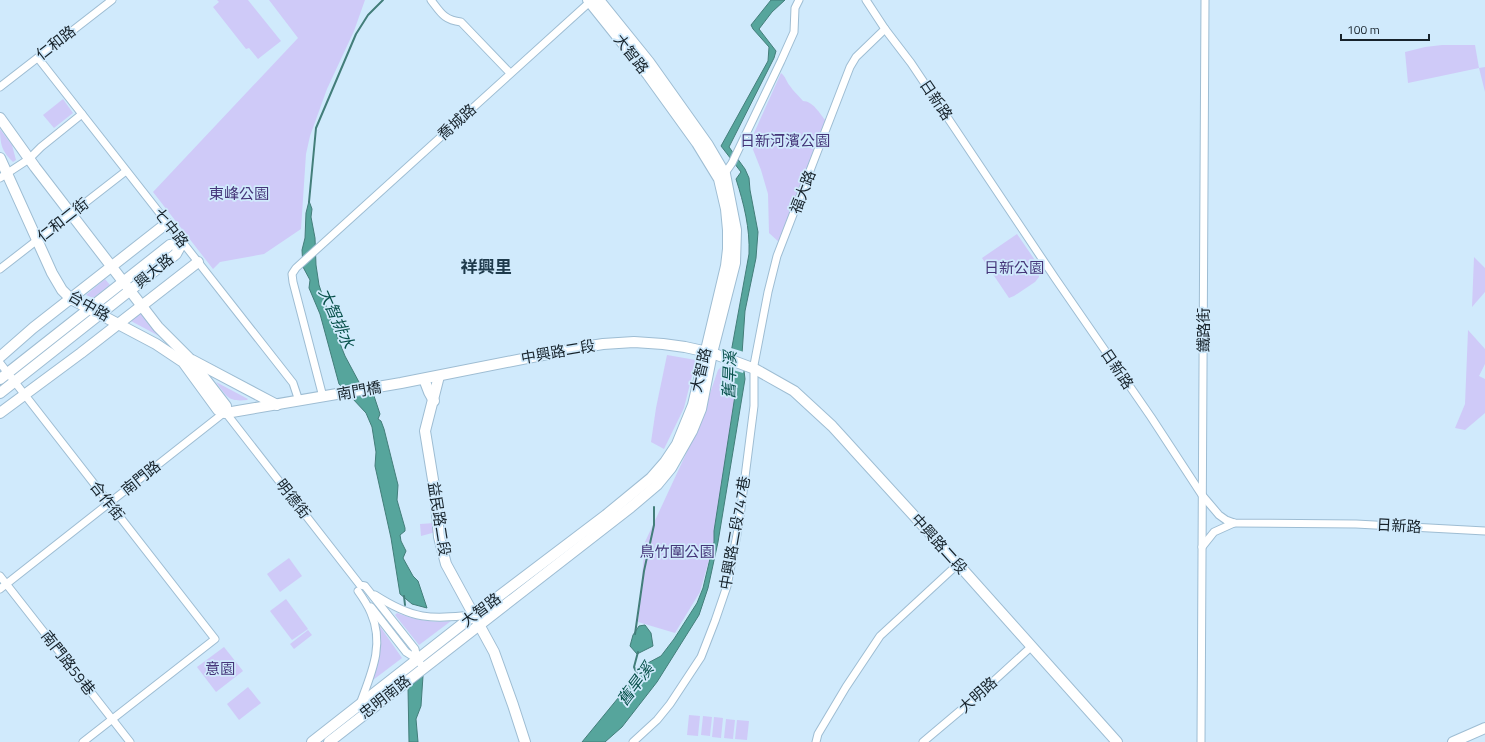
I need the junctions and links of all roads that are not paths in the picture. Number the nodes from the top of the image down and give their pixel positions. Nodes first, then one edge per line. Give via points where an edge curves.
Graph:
1 (112, 0) edge
2 (431, 0) edge
3 (592, 0) edge
4 (799, 0) edge
5 (866, 0) edge
6 (1205, 0) edge
7 (885, 29) junction
8 (38, 58) junction
9 (510, 73) junction
10 (0, 87) edge
11 (82, 114) junction
12 (0, 118) edge
13 (0, 158) edge
14 (29, 159) junction
15 (126, 171) junction
16 (4, 175) edge
17 (722, 176) junction
18 (70, 214) junction
19 (167, 223) junction
20 (37, 239) junction
21 (182, 243) junction
22 (198, 262) junction
23 (112, 267) junction
24 (0, 269) edge
25 (123, 282) junction
26 (130, 290) junction
27 (71, 299) junction
28 (142, 306) junction
29 (90, 308) junction
30 (100, 314) junction
31 (119, 323) junction
32 (708, 352) junction
33 (0, 357) edge
34 (189, 358) junction
35 (0, 363) edge
36 (755, 369) junction
37 (4, 376) edge
38 (439, 376) junction
39 (424, 379) junction
40 (15, 382) junction
41 (390, 386) joint
42 (0, 394) edge
43 (24, 394) junction
44 (326, 397) junction
45 (299, 401) junction
46 (434, 401) junction
47 (277, 405) junction
48 (0, 413) edge
49 (226, 414) junction
50 (1202, 495) junction
51 (109, 504) junction
52 (1234, 523) junction
53 (1485, 531) edge
54 (1201, 547) junction
55 (958, 564) junction
56 (0, 576) edge
57 (6, 584) junction
58 (359, 588) junction
59 (0, 589) edge
60 (371, 592) junction
61 (474, 615) junction
62 (479, 625) junction
63 (1032, 646) junction
64 (442, 653) joint
65 (420, 663) junction
66 (359, 704) junction
67 (112, 719) junction
68 (1485, 728) edge
69 (82, 742) edge
70 (130, 742) edge
71 (312, 742) edge
72 (328, 742) edge
73 (525, 742) edge
74 (633, 742) edge
75 (816, 742) edge
76 (923, 742) edge
77 (1117, 742) edge
78 (1201, 742) edge
79 (1453, 742) edge

1 - 8 street, 仁和路
2 - 9 street via 445,17 451,21 461,22
3 - 9 street, 喬城路
3 - 17 street, 大智路
4 - 17 street via 795,8 794,32 736,155
5 - 7 street, 日新路
6 - 50 street, 鐵路街
7 - 36 street, 福大路 via 850,66 777,256 762,322
7 - 50 street, 日新路
8 - 10 street, 仁和路
8 - 11 street, 七中路
9 - 44 street, 喬城路 via 292,274
11 - 14 street
11 - 15 street, 七中路
12 - 14 street
13 - 16 street, 台中路
14 - 16 street
14 - 18 street
15 - 18 street, 仁和二街
15 - 19 street, 七中路
16 - 20 street, 台中路
17 - 32 street, 大智路 via 728,248
18 - 20 street, 仁和二街
18 - 23 street
19 - 21 street, 七中路
19 - 23 street, 興大路
20 - 24 street, 仁和二街
20 - 27 street, 台中路 via 59,286
21 - 22 street, 七中路
21 - 25 street, 興大路 via 170,245
21 - 26 street, 興大路 via 176,254
22 - 28 street, 興大路
22 - 45 street, 七中路 via 293,383
23 - 25 street
23 - 27 street, 興大路
25 - 26 street
25 - 29 street, 興大路
26 - 28 street
26 - 30 street, 興大路
27 - 29 street, 台中路
27 - 33 street, 興大路
28 - 31 street, 興大路
28 - 34 street via 158,327
29 - 30 street, 台中路
29 - 37 street, 興大路
30 - 31 street, 台中路
30 - 40 street, 興大路
31 - 43 street, 興大路
31 - 49 street, 台中路 via 183,362 218,410
32 - 36 street, 中興路二段
32 - 38 street, 中興路二段 via 663,344 603,344
32 - 61 street, 大智路 via 693,405 678,444 655,473 606,515
32 - 62 street, 大智路 via 700,409 692,431 671,468 657,485
34 - 47 street
34 - 49 street via 226,406
35 - 37 street, 合作街
36 - 55 street, 中興路二段 via 794,391 832,426
36 - 74 street, 中興路二段747巷 via 751,437 727,586 701,657 679,693 657,720
37 - 40 street, 合作街
38 - 39 street, 中興路二段
38 - 46 street, 益民路二段
39 - 41 street, 中興路二段
39 - 46 street
40 - 42 street, 興大路
40 - 43 street, 合作街
41 - 44 street, 南門橋
43 - 48 street, 興大路
43 - 51 street, 合作街
44 - 45 street
45 - 47 street
46 - 61 street, 益民路二段 via 425,431 439,537 446,564
47 - 49 street
49 - 51 street, 南門路
49 - 58 street, 明德街
50 - 52 street, 日新路 via 1219,515
50 - 54 street, 鐵路街
51 - 57 street, 南門路
51 - 67 street, 合作街 via 215,639
52 - 53 street, 日新路 via 1356,524
52 - 54 street via 1214,532
54 - 78 street, 鐵路街
55 - 63 street, 中興路二段
55 - 75 street via 880,636 846,687 818,734
56 - 57 street, 南門路59巷
57 - 59 street, 南門路
57 - 67 street, 南門路59巷
58 - 60 street, 明德街 via 365,586
58 - 65 street, 明德街 via 406,652
58 - 66 street via 371,612 377,638 375,663
60 - 61 street via 399,610 427,618
60 - 65 street, 明德街 via 415,648
61 - 62 street, 益民路二段
61 - 65 street, 大智路
62 - 64 street, 大智路
62 - 73 street, 益民路二段 via 494,652
63 - 76 street, 大明路
63 - 77 street, 中興路二段 via 1054,675
64 - 65 street, 忠明南路
65 - 66 street, 忠明南路
65 - 72 street, 忠明南路
66 - 71 street, 忠明南路
67 - 69 street
67 - 70 street, 南門路59巷
68 - 79 street

